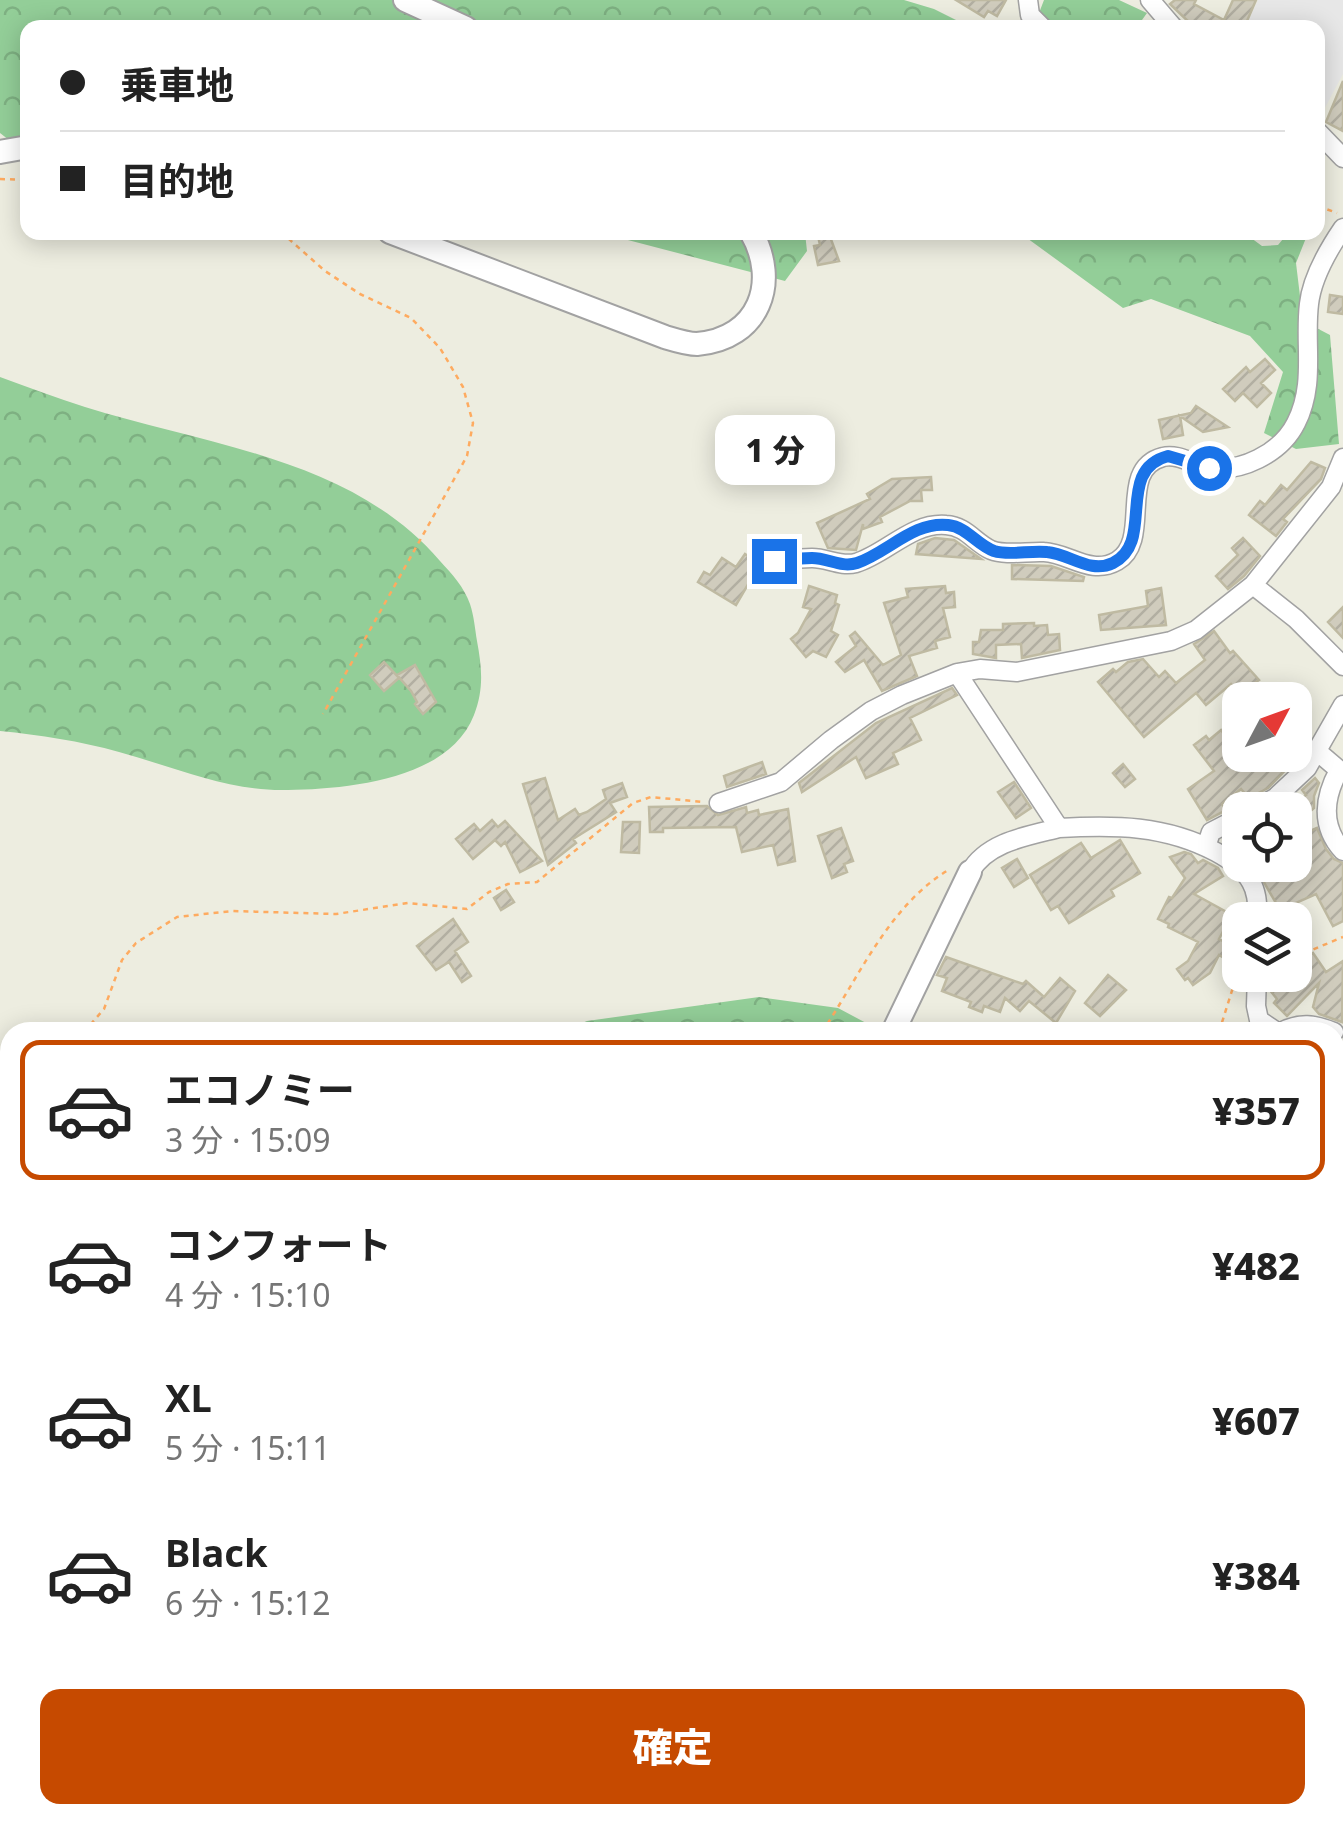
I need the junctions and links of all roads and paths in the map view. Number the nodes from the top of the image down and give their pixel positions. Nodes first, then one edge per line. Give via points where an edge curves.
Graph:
1 (406, 0) edge
2 (1150, 0) edge
3 (449, 20) edge
4 (1167, 20) edge
5 (1325, 139) edge
6 (1343, 158) edge
7 (1343, 228) edge
8 (289, 240) edge
9 (411, 240) edge
10 (755, 240) edge
11 (1343, 458) edge
12 (774, 561) dead end
13 (1253, 584) junction
14 (1343, 666) edge
15 (957, 673) junction
16 (1343, 704) edge
17 (323, 714) dead end
18 (1318, 752) junction
19 (1281, 792) edge
20 (719, 803) joint
21 (1222, 826) edge
22 (1059, 828) junction
23 (1206, 847) junction
24 (1343, 850) edge
25 (970, 872) junction
26 (1257, 902) edge
27 (1343, 937) edge
28 (1312, 950) edge
29 (1231, 992) edge
30 (1256, 992) edge
31 (93, 1022) edge
32 (828, 1022) edge
33 (898, 1022) edge
34 (1221, 1022) edge
35 (1262, 1022) edge

1 - 3 street
2 - 4 street
5 - 6 street
7 - 12 street via 1309,303 1310,364 1294,427 1254,461 1232,468 1158,458 1138,481 1133,535 1117,561 1090,566 1051,552 1000,552 945,524 858,562
8 - 17 path via 360,294 411,318 440,348 473,423 466,456
9 - 10 street via 694,344 740,330 759,305 766,282
11 - 13 street via 1331,487
13 - 14 street
13 - 15 street via 1196,630 1171,641 1017,672
15 - 20 street via 871,711 781,782
15 - 22 street
16 - 18 street
18 - 19 street
18 - 24 street via 1339,770 1327,792 1326,819
20 - 31 path via 651,797 633,802 537,882 508,884 466,909 408,902 336,914 177,917 122,960
21 - 23 street via 1210,832
22 - 23 street via 1149,827
22 - 25 street via 996,847
23 - 26 street via 1251,882
25 - 32 path via 954,867 926,883 879,940
25 - 33 street
27 - 28 path
29 - 34 path
30 - 35 street

